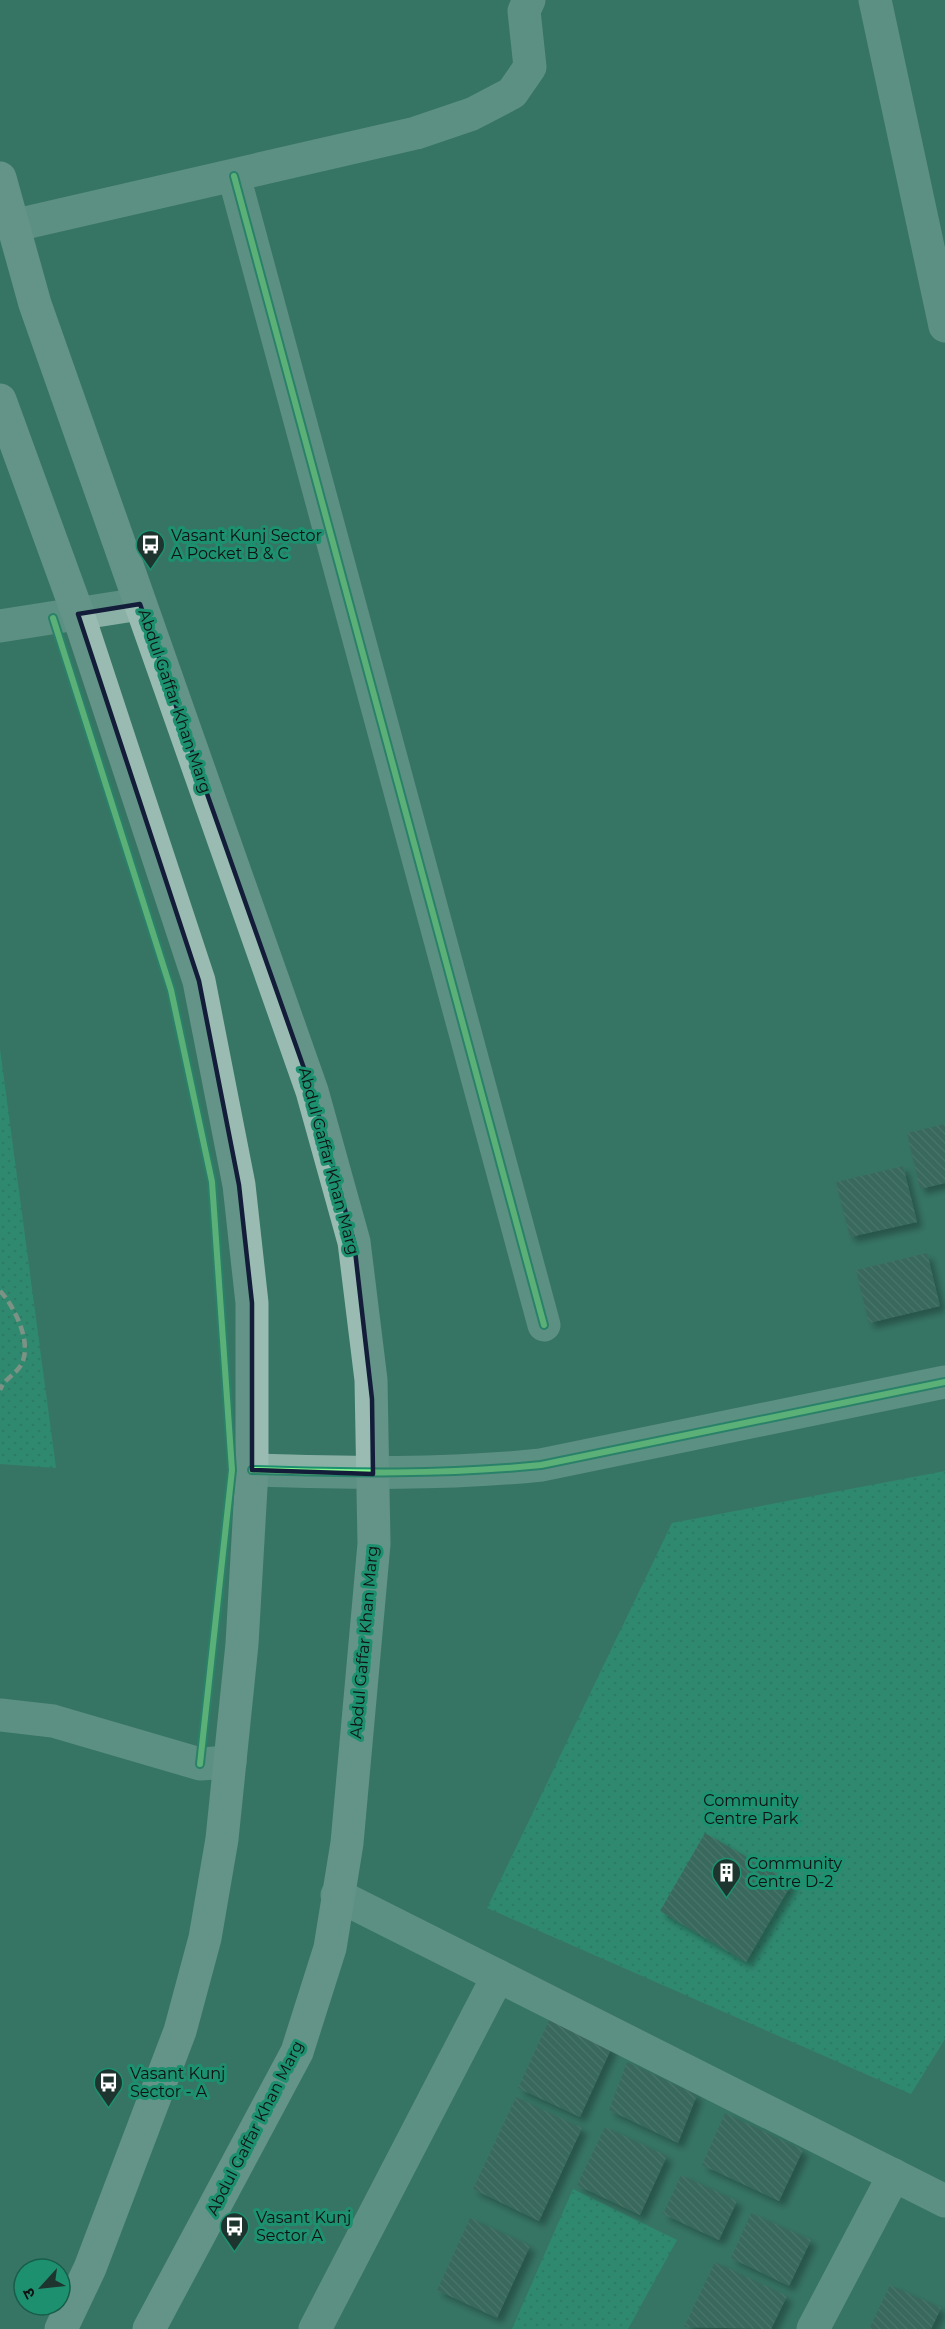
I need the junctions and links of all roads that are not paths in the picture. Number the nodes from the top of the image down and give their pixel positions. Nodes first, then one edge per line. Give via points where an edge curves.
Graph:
1 (529, 0) edge
2 (875, 0) edge
3 (234, 176) junction
4 (0, 178) edge
5 (12, 226) junction
6 (945, 326) edge
7 (0, 400) edge
8 (141, 604) junction
9 (78, 614) junction
10 (0, 626) edge
11 (544, 1325) dead end
12 (945, 1382) edge
13 (252, 1470) junction
14 (373, 1474) junction
15 (0, 1715) edge
16 (230, 1762) junction
17 (337, 1895) junction
18 (498, 1976) junction
19 (894, 2175) junction
20 (945, 2200) edge
21 (61, 2329) edge
22 (149, 2329) edge
23 (315, 2329) edge
24 (813, 2329) edge

1 - 3 street via 524,11 530,68 512,93 472,114 416,133
2 - 6 street
3 - 5 street
3 - 11 street
4 - 5 main road, Abdul Gaffar Khan Marg
5 - 8 main road, Abdul Gaffar Khan Marg via 35,304
7 - 9 main road
8 - 9 street
8 - 14 main road, Abdul Gaffar Khan Marg via 312,1091 354,1242 371,1380
9 - 10 street
9 - 13 main road via 199,981 239,1185 252,1303
12 - 14 street via 541,1465
13 - 14 street
13 - 16 main road via 242,1644
14 - 17 main road, Abdul Gaffar Khan Marg via 374,1544 347,1843
15 - 16 street via 53,1721 200,1764
16 - 21 main road via 205,1938 180,2031 90,2268
17 - 18 street
17 - 22 main road, Abdul Gaffar Khan Marg via 330,1948 297,2052
18 - 19 street
18 - 23 street
19 - 20 street
19 - 24 street

